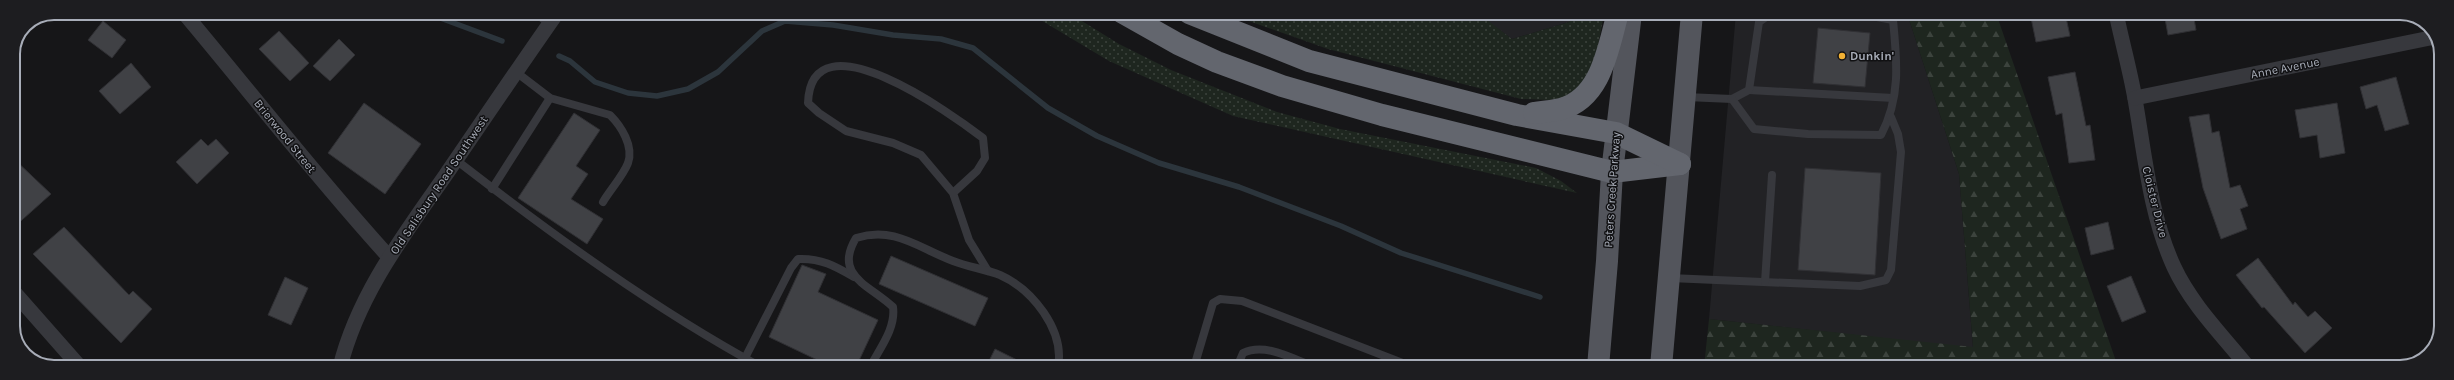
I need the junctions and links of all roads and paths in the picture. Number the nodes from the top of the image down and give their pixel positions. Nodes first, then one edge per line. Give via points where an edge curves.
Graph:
1 (190, 20) edge
2 (552, 20) edge
3 (1135, 20) edge
4 (1143, 20) edge
5 (1207, 20) edge
6 (1616, 20) edge
7 (1629, 20) edge
8 (1692, 20) edge
9 (1762, 20) edge
10 (1893, 20) edge
11 (2118, 20) edge
12 (2430, 38) edge
13 (1178, 44) junction
14 (516, 72) junction
15 (1749, 90) junction
16 (1686, 97) junction
17 (550, 98) junction
18 (1893, 98) junction
19 (2135, 98) junction
20 (1732, 99) junction
21 (1517, 115) junction
22 (1890, 117) junction
23 (1616, 133) junction
24 (456, 160) junction
25 (1680, 164) junction
26 (1612, 172) junction
27 (1772, 175) dead end
28 (492, 189) junction
29 (953, 193) junction
30 (603, 202) dead end
31 (389, 257) junction
32 (988, 271) junction
33 (854, 277) junction
34 (1669, 278) junction
35 (1765, 282) junction
36 (20, 299) edge
37 (746, 358) junction
38 (74, 360) edge
39 (342, 360) edge
40 (749, 360) edge
41 (874, 360) edge
42 (1060, 360) edge
43 (1196, 360) edge
44 (1240, 360) edge
45 (1296, 360) edge
46 (1394, 360) edge
47 (1599, 360) edge
48 (1662, 360) edge
49 (2242, 360) edge

1 - 31 street, Brierwood Street via 331,193
2 - 14 street, Old Salisbury Road Southwest
3 - 13 highway
4 - 13 highway
5 - 21 highway via 1309,60
6 - 21 highway via 1599,77 1579,100 1562,109
7 - 23 main road, Peters Creek Parkway
8 - 16 main road
9 - 15 lane via 1759,22
10 - 18 lane via 1898,67
11 - 19 street, Cloister Drive
12 - 19 street, Anne Avenue
13 - 26 highway via 1217,62 1282,86 1404,121
14 - 17 lane
14 - 24 street, Old Salisbury Road Southwest
15 - 18 lane
15 - 20 lane
16 - 20 lane
16 - 25 main road
17 - 28 lane
17 - 30 lane via 610,115 627,138 628,162
18 - 22 lane
19 - 49 street, Cloister Drive via 2148,184 2174,268 2187,290
20 - 22 lane via 1754,129 1808,134 1881,135
21 - 23 highway
22 - 35 lane via 1898,134 1901,152 1891,270 1886,280 1860,286
23 - 25 highway
23 - 26 main road, Peters Creek Parkway
24 - 28 lane
24 - 31 street, Old Salisbury Road Southwest
25 - 26 highway
25 - 34 main road
26 - 47 main road, Peters Creek Parkway
27 - 35 lane
28 - 37 lane via 610,274 716,342
29 - 29 lane via 977,171 985,158 983,138 954,116 892,79 855,67 826,68 816,75 809,88 808,103 819,114 846,131 893,143 921,155
29 - 32 lane via 969,240
31 - 39 street, Old Salisbury Road Southwest via 362,304
32 - 33 lane via 953,261 916,243 892,235 870,234 856,238 849,249 848,262
32 - 42 lane via 1001,276 1027,294 1043,312 1056,335
33 - 37 lane via 831,263 813,258 798,259 791,268
33 - 41 lane via 893,307 892,327
34 - 35 lane
34 - 48 main road
36 - 38 street
37 - 40 lane
43 - 46 lane via 1213,304 1220,299 1242,301
44 - 45 lane via 1243,353 1252,348 1264,348

